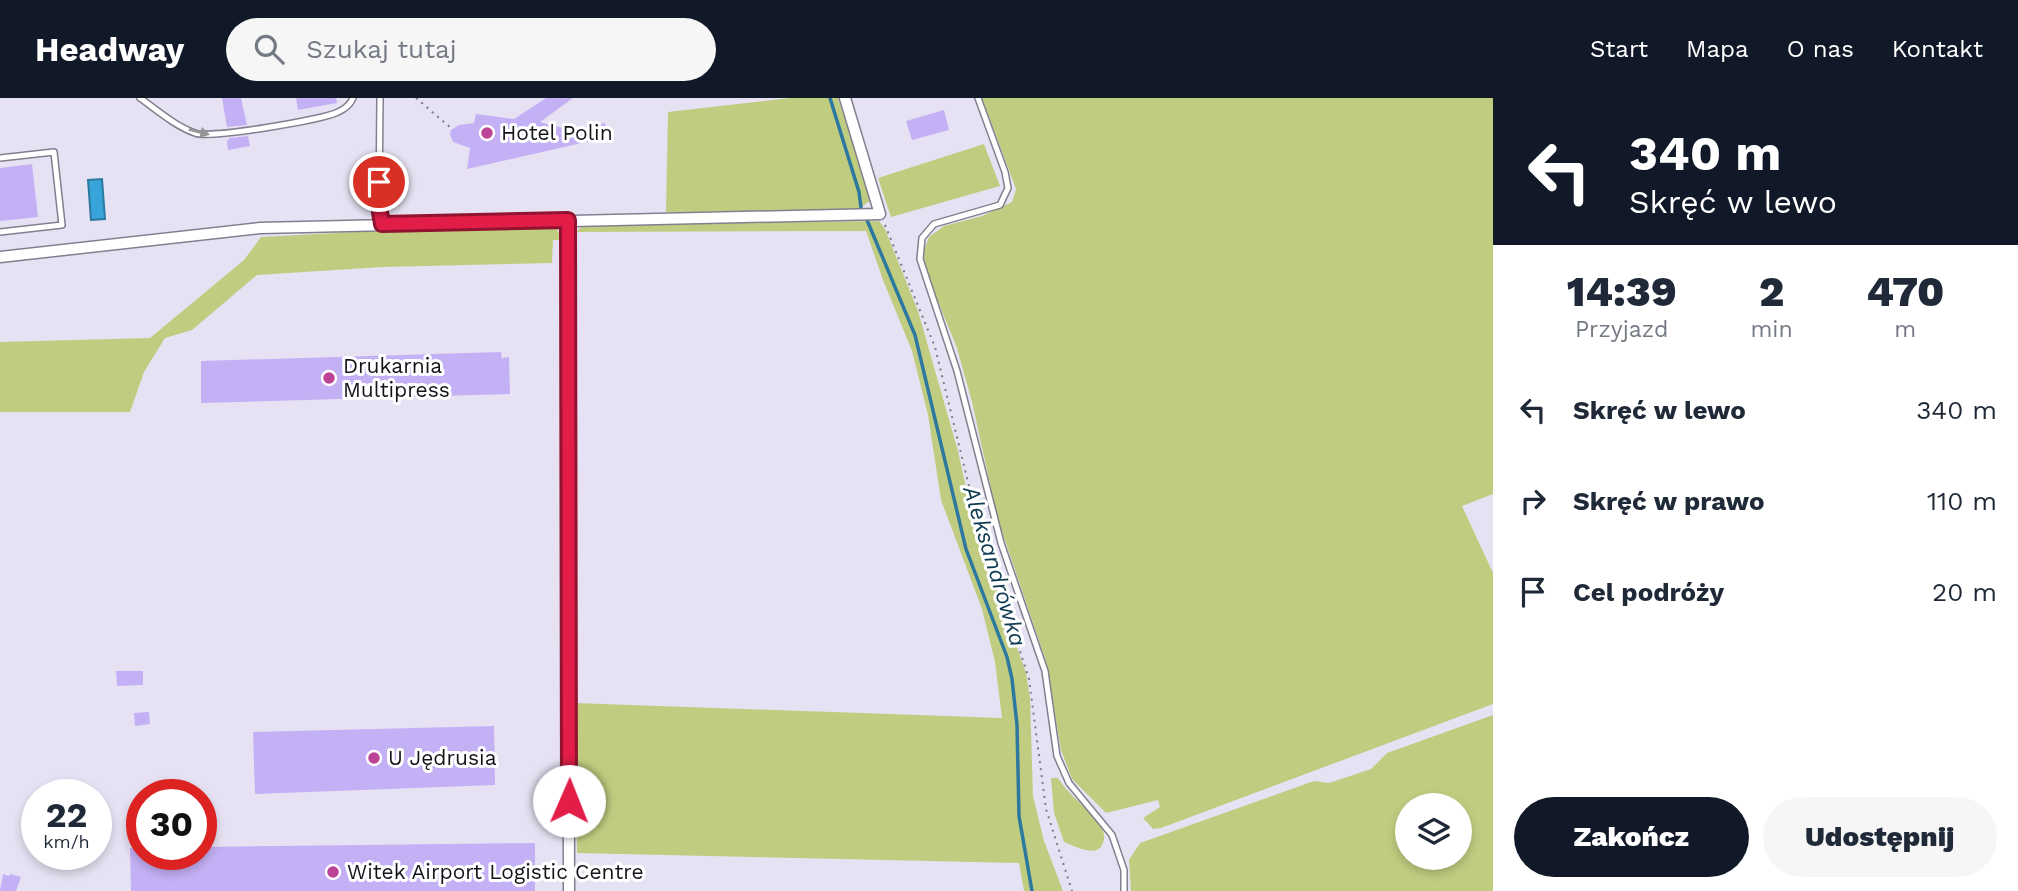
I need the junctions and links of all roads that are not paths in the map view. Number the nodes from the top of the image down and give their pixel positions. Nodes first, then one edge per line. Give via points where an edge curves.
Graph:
1 (141, 98) edge
2 (353, 98) edge
3 (380, 98) edge
4 (845, 98) edge
5 (978, 98) edge
6 (0, 158) edge
7 (568, 220) junction
8 (382, 224) junction
9 (0, 232) edge
10 (0, 257) edge
11 (569, 891) edge
12 (1124, 891) edge

1 -> 2 lane via 197,134 215,135 337,113
3 - 8 lane
4 - 7 street via 880,214
5 - 12 lane via 1008,188 1000,205 934,224 922,238 920,259 957,371 1001,543 1045,671 1057,756 1069,783 1112,835 1124,870
6 - 9 lane via 54,152 62,225
7 - 8 street
7 - 11 street
8 - 10 street via 260,228

